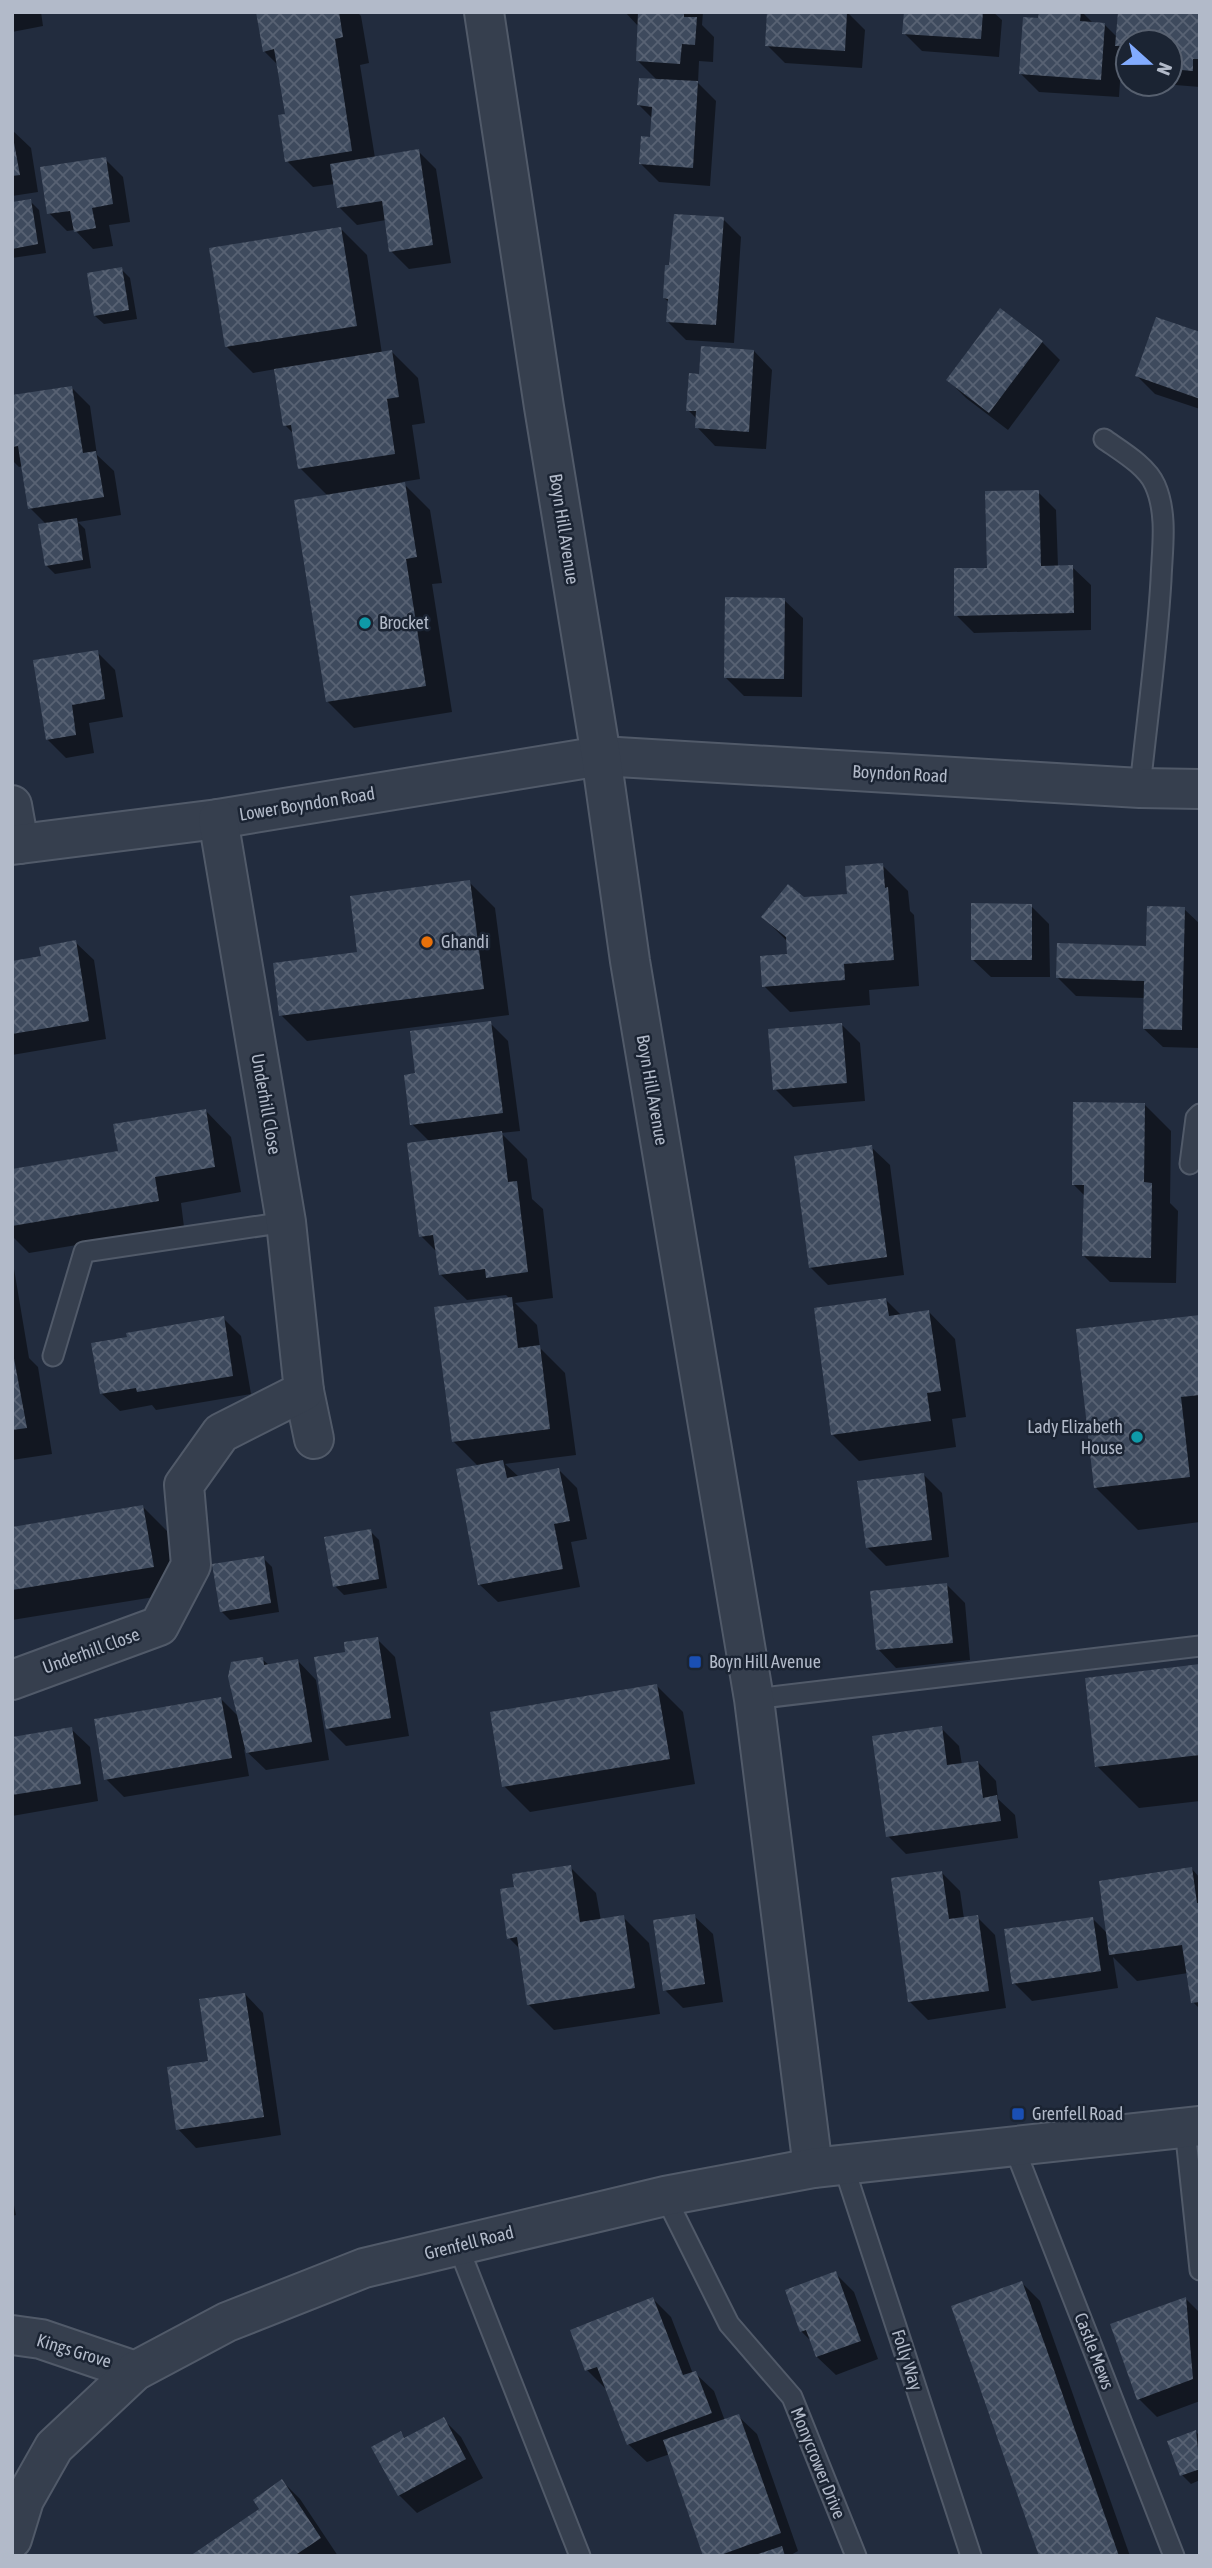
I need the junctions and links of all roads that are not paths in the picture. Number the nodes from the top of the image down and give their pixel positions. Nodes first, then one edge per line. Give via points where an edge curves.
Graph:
1 (484, 12) edge
2 (1104, 439) dead end
3 (601, 756) junction
4 (1140, 788) junction
5 (1200, 789) edge
6 (12, 806) edge
7 (218, 818) junction
8 (16, 844) edge
9 (1200, 1114) edge
10 (1190, 1164) dead end
11 (286, 1222) junction
12 (53, 1356) dead end
13 (304, 1391) junction
14 (314, 1439) dead end
15 (1200, 1646) edge
16 (12, 1680) edge
17 (754, 1699) junction
18 (1193, 2127) edge
19 (1014, 2147) junction
20 (828, 2166) junction
21 (665, 2196) junction
22 (458, 2245) junction
23 (1200, 2270) edge
24 (12, 2335) edge
25 (135, 2371) junction
26 (12, 2539) edge
27 (580, 2556) edge
28 (856, 2556) edge
29 (971, 2556) edge
30 (1174, 2556) edge

1 - 3 street, Boyn Hill Avenue
2 - 4 lane via 1154,482 1162,505 1158,620
3 - 4 street, Boyndon Road
3 - 7 street, Lower Boyndon Road
3 - 17 street, Boyn Hill Avenue via 630,961
4 - 5 street, Boyndon Road
6 - 8 street
7 - 8 street, Lower Boyndon Road
7 - 11 street, Underhill Close
9 - 10 lane
11 - 12 lane via 84,1252
11 - 13 street, Underhill Close
13 - 14 street, Underhill Close
13 - 16 street, Underhill Close via 221,1433 184,1485 191,1565 159,1626
15 - 17 lane
17 - 20 street, Boyn Hill Avenue
18 - 19 street, Grenfell Road
18 - 23 lane
19 - 20 street, Grenfell Road
19 - 30 lane, Castle Mews
20 - 21 street, Grenfell Road
20 - 29 lane, Folly Way
21 - 22 street, Grenfell Road
21 - 28 lane, Monycrower Drive via 730,2324 792,2397
22 - 25 street, Grenfell Road via 364,2268 227,2322
22 - 27 lane
24 - 25 street, Kings Grove via 41,2339
25 - 26 street, Grenfell Road via 54,2447 24,2500

